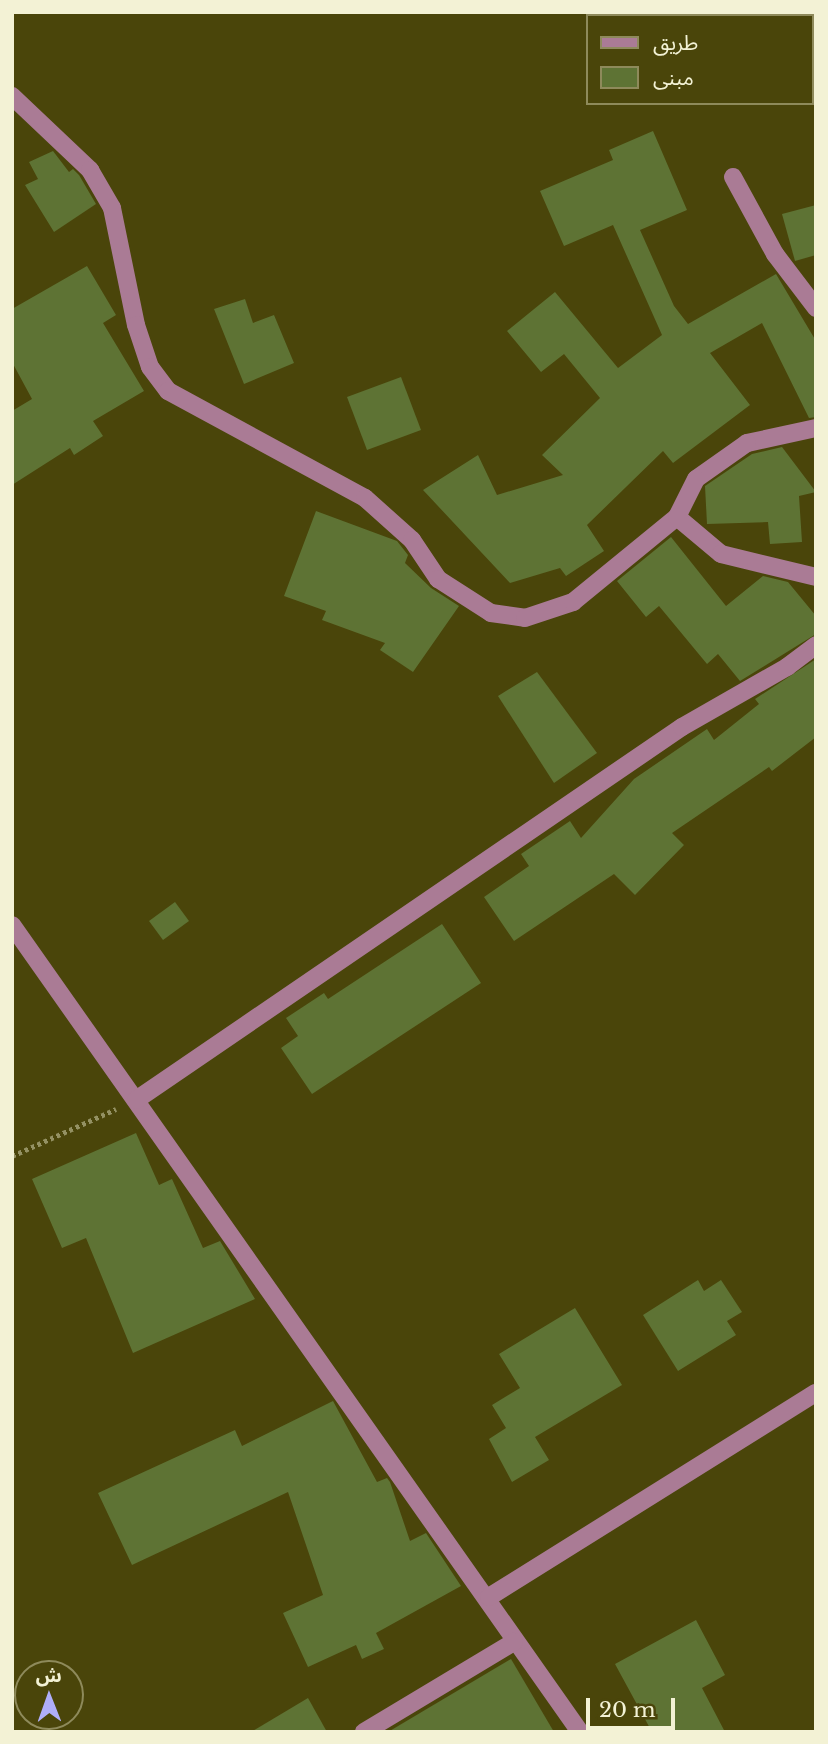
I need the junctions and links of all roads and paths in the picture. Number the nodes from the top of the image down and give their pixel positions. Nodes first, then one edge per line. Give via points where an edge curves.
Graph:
1 (12, 96) edge
2 (733, 177) dead end
3 (816, 307) edge
4 (816, 428) edge
5 (677, 517) junction
6 (816, 577) edge
7 (816, 645) edge
8 (12, 925) edge
9 (136, 1100) junction
10 (12, 1156) edge
11 (816, 1394) edge
12 (489, 1597) junction
13 (514, 1642) junction
14 (364, 1732) edge
15 (580, 1732) edge

1 - 5 street via 90,170 112,208 136,325 150,367 168,391 365,498 412,540 438,579 491,613 525,618 573,602
2 - 3 street via 775,254
4 - 5 street via 747,443 696,480
5 - 6 street via 721,554
7 - 9 street via 787,667 682,727
8 - 9 street
9 - 10 path
9 - 12 street
11 - 12 street
12 - 13 street
13 - 14 street
13 - 15 street

